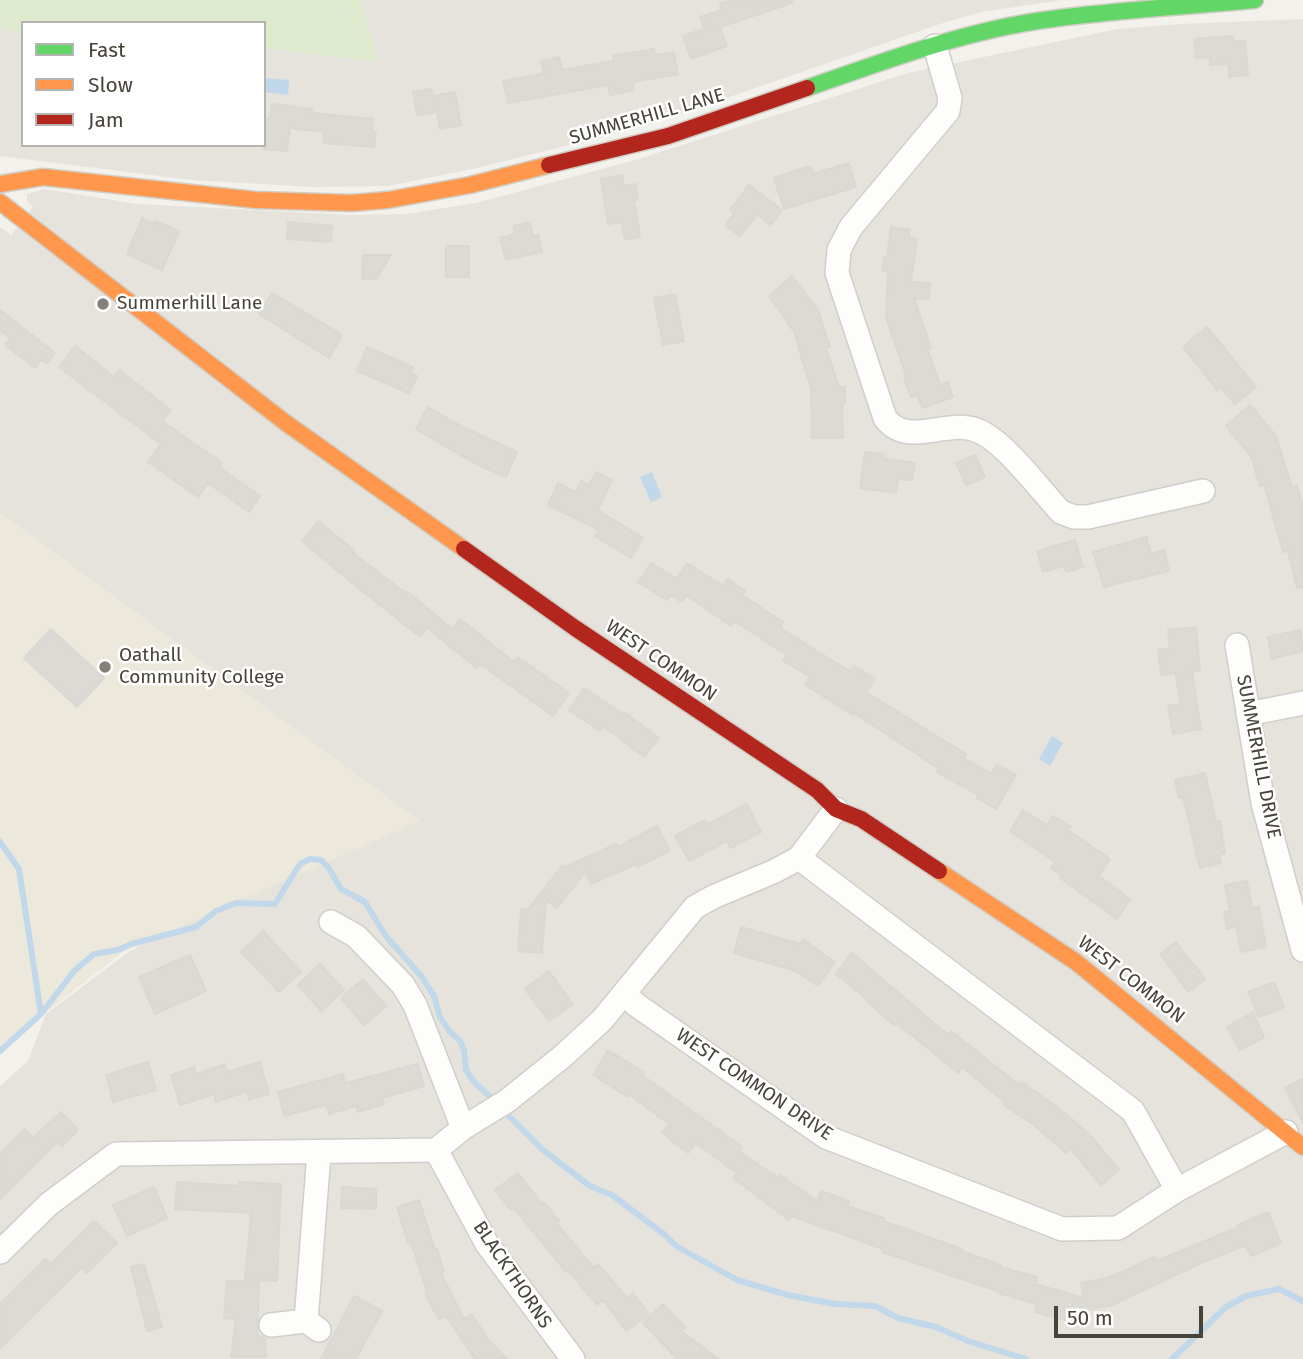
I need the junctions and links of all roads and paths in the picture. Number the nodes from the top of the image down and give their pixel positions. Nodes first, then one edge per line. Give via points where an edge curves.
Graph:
1 (1255, 0) edge
2 (935, 46) junction
3 (0, 184) edge
4 (0, 202) edge
5 (1203, 491) dead end
6 (1237, 645) dead end
7 (1303, 703) edge
8 (1248, 714) junction
9 (836, 809) junction
10 (799, 858) junction
11 (331, 922) dead end
12 (1303, 950) edge
13 (625, 993) junction
14 (463, 1128) junction
15 (1294, 1140) edge
16 (436, 1150) junction
17 (319, 1153) junction
18 (1177, 1190) junction
19 (0, 1252) edge
20 (271, 1325) dead end
21 (573, 1359) edge

1 - 2 main road, SUMMERHILL LANE via 1038,21
2 - 3 main road, SUMMERHILL LANE via 668,136 470,185 388,200 256,200 43,177
2 - 5 street via 950,98 948,111 851,227 839,250 837,273 885,418 890,426 908,433 946,426 978,430 996,442 1061,512 1074,517
4 - 9 main road, WEST COMMON via 286,423 575,628 817,790
6 - 8 street, SUMMERHILL DRIVE
7 - 8 street
8 - 12 street, SUMMERHILL DRIVE via 1262,803
9 - 10 street
9 - 15 main road, WEST COMMON via 861,819 1076,962
10 - 13 street via 695,908
10 - 18 street via 1133,1111
11 - 14 street via 356,936 403,985 415,1004
13 - 14 street via 563,1056
13 - 18 street, WEST COMMON DRIVE via 826,1138 1062,1228 1118,1228
14 - 16 street
15 - 18 street, WEST COMMON DRIVE
16 - 17 street
16 - 21 street, BLACKTHORNS via 487,1244
17 - 19 street via 116,1154 49,1204
17 - 20 street via 312,1325

